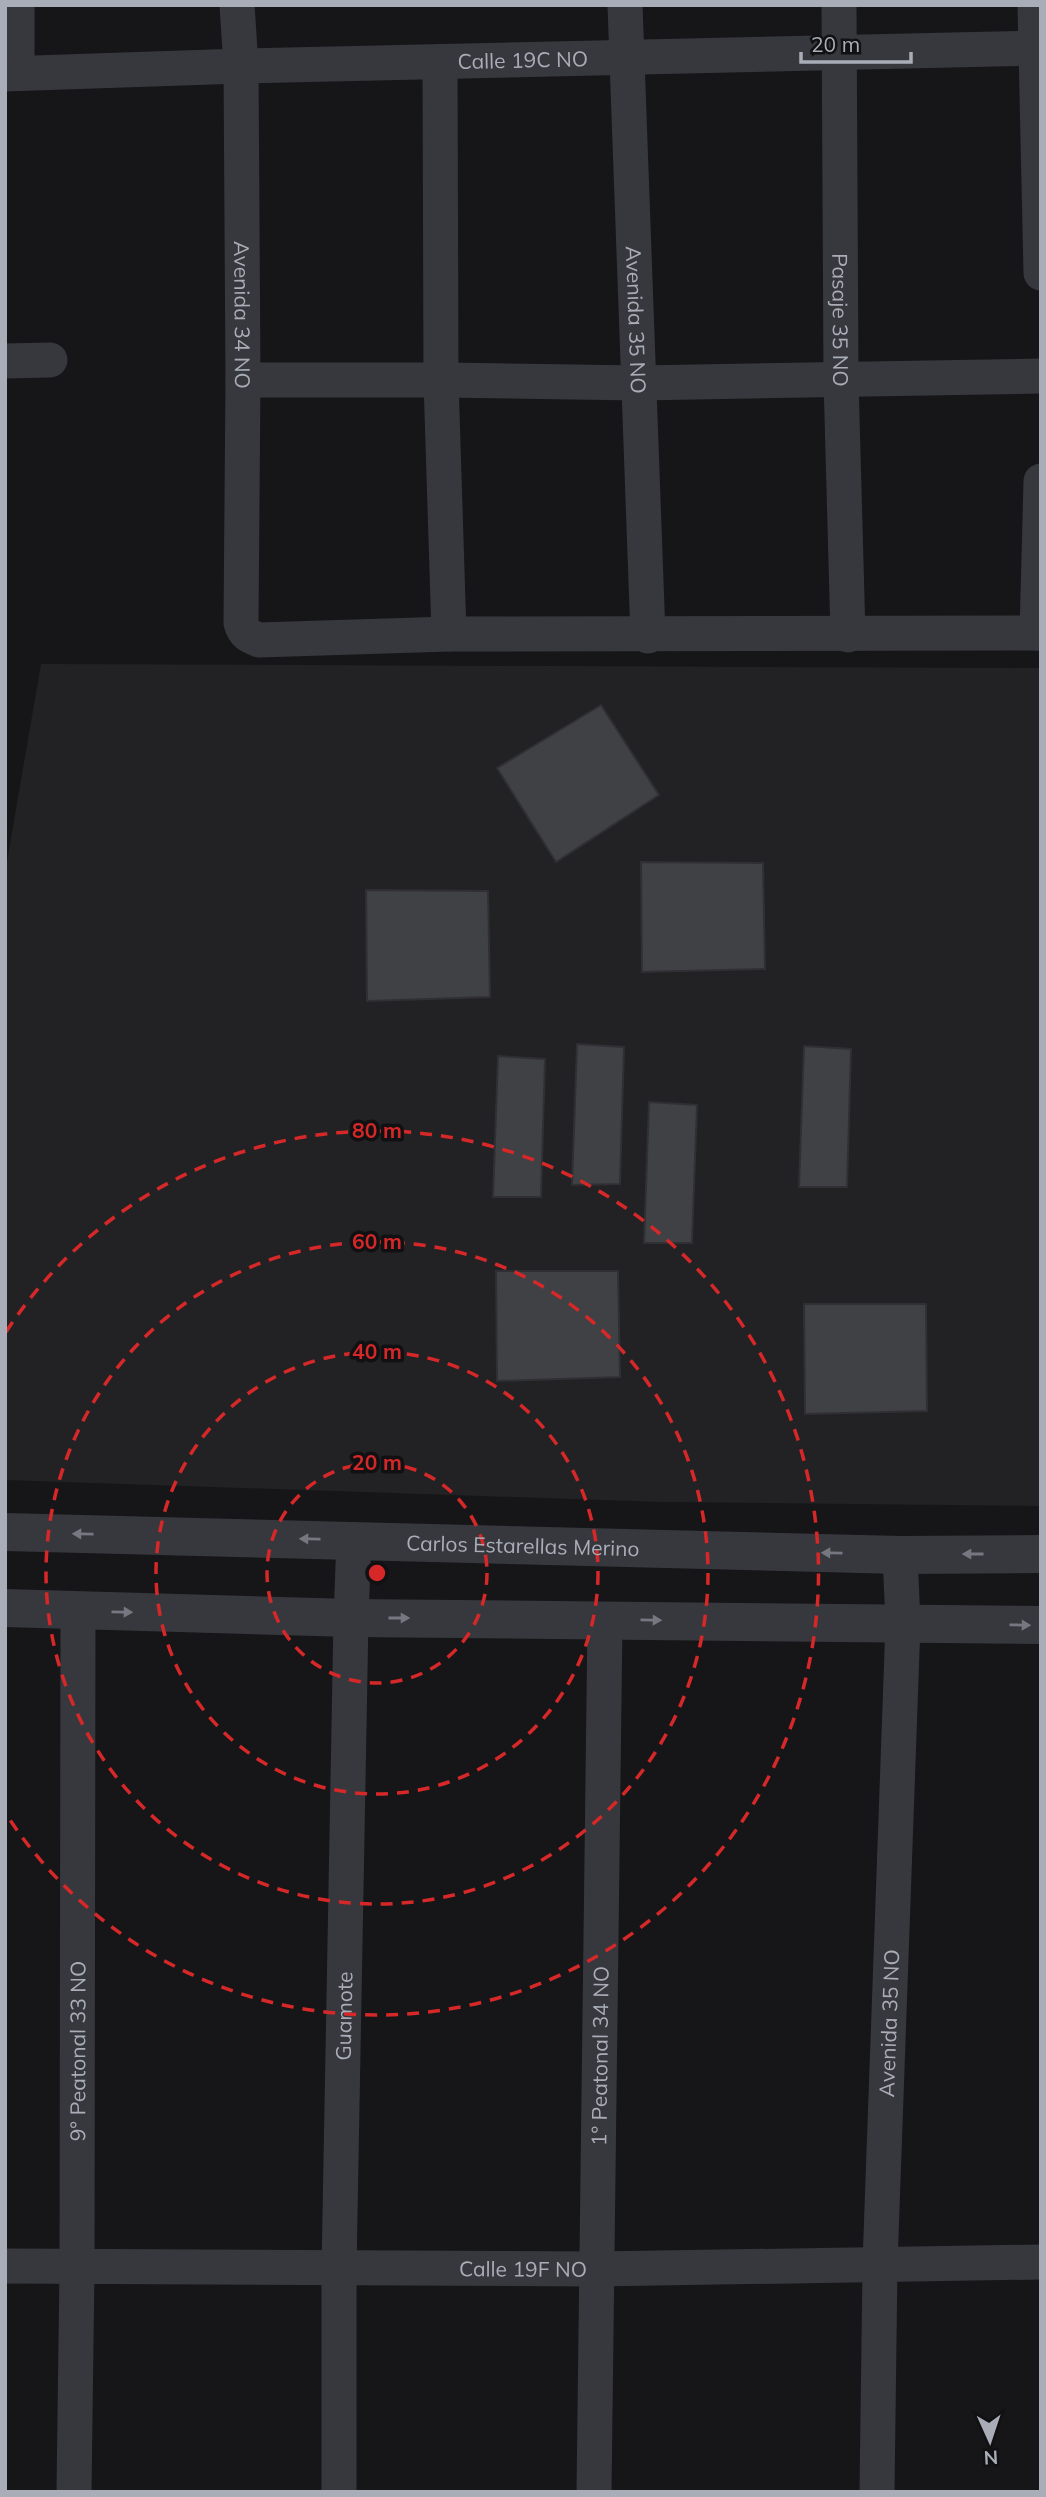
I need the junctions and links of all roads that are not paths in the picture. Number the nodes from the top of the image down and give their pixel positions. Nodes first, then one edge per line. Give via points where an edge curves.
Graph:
1 (16, 5) edge
2 (237, 5) edge
3 (625, 5) edge
4 (839, 5) edge
5 (1035, 5) edge
6 (1038, 48) edge
7 (841, 53) junction
8 (628, 58) junction
9 (440, 62) junction
10 (241, 66) junction
11 (11, 74) edge
12 (1041, 273) edge
13 (50, 360) dead end
14 (5, 361) edge
15 (1041, 376) edge
16 (841, 379) junction
17 (243, 380) junction
18 (441, 380) junction
19 (640, 383) junction
20 (1041, 481) edge
21 (1039, 633) edge
22 (449, 634) junction
23 (648, 635) junction
24 (848, 635) junction
25 (5, 1532) edge
26 (354, 1540) junction
27 (1041, 1554) edge
28 (900, 1555) junction
29 (5, 1608) edge
30 (78, 1611) junction
31 (351, 1618) junction
32 (606, 1620) junction
33 (903, 1623) junction
34 (1041, 1625) edge
35 (1041, 2262) edge
36 (880, 2264) junction
37 (5, 2266) edge
38 (77, 2268) junction
39 (339, 2269) junction
40 (596, 2269) junction
41 (74, 2492) edge
42 (339, 2492) edge
43 (594, 2492) edge
44 (877, 2492) edge

1 - 11 street
2 - 10 street, Avenida 34 NO
3 - 8 street, Avenida 35 NO
4 - 7 street, Pasaje 35 NO
5 - 6 street
6 - 7 street, Calle 19C NO
6 - 12 street
7 - 8 street, Calle 19C NO
7 - 16 street, Pasaje 35 NO
8 - 9 street, Calle 19C NO
8 - 19 street, Avenida 35 NO
9 - 10 street, Calle 19C NO
9 - 18 street
10 - 11 street, Calle 19C NO
10 - 17 street, Avenida 34 NO
13 - 14 street
15 - 16 street
16 - 19 street
16 - 24 street, Pasaje 35 NO
17 - 18 street
17 - 22 street, Avenida 34 NO via 243,631 259,640
18 - 19 street
18 - 22 street
19 - 23 street, Avenida 35 NO
20 - 21 street
21 - 24 street
22 - 23 street
23 - 24 street
26 -> 25 street, Carlos Estarellas Merino
28 -> 26 street, Carlos Estarellas Merino
26 - 31 street, Guamote
27 -> 28 street, Carlos Estarellas Merino
28 - 33 street, Avenida 35 NO
29 - 30 street
30 -> 31 street
30 - 38 street, 9° Peatonal 33 NO
31 -> 32 street
31 - 39 street, Guamote
32 -> 33 street
32 - 40 street, 1° Peatonal 34 NO
33 -> 34 street
33 - 36 street, Avenida 35 NO
35 - 36 street, Calle 19F NO
36 - 40 street, Calle 19F NO
36 - 44 street, Avenida 35 NO
37 - 38 street, Calle 19F NO
38 - 39 street, Calle 19F NO
38 - 41 street, 9° Peatonal 33 NO
39 - 40 street, Calle 19F NO
39 - 42 street, Guamote
40 - 43 street, 1° Peatonal 34 NO

